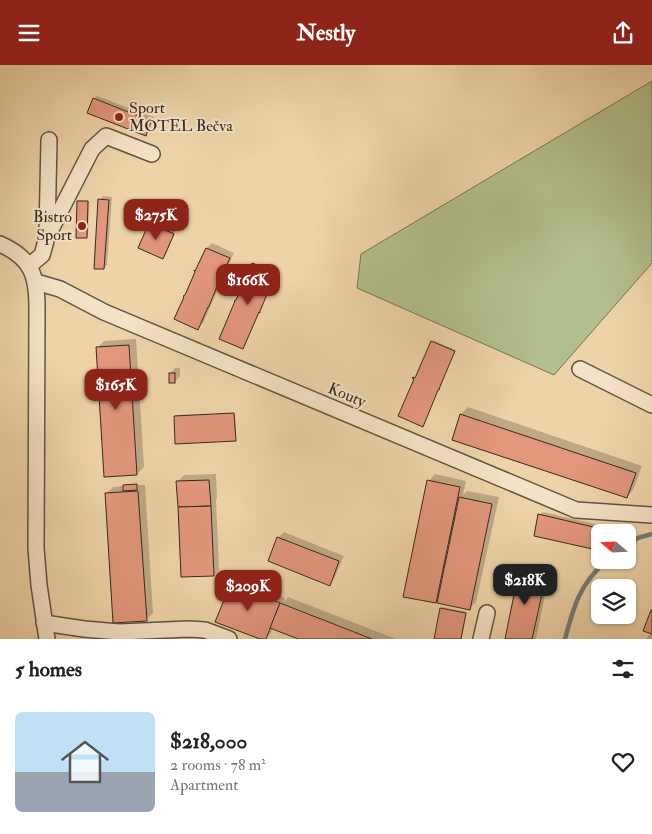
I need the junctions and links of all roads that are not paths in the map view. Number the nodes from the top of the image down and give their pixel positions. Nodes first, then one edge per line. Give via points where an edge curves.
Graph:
1 (49, 140) dead end
2 (152, 154) dead end
3 (47, 237) junction
4 (0, 244) edge
5 (29, 266) junction
6 (36, 282) junction
7 (580, 369) dead end
8 (652, 405) edge
9 (650, 516) edge
10 (486, 613) dead end
11 (44, 623) junction
12 (47, 639) edge
13 (229, 639) edge
14 (481, 639) edge

1 - 3 street
2 - 3 street via 106,136 92,149
3 - 5 street via 42,255
4 - 5 street via 15,252
5 - 6 street
6 - 9 street, Kouty via 52,286 113,316 576,510
6 - 11 street via 36,548
7 - 8 street
10 - 14 street
11 - 12 street
11 - 13 street via 119,632 189,629

